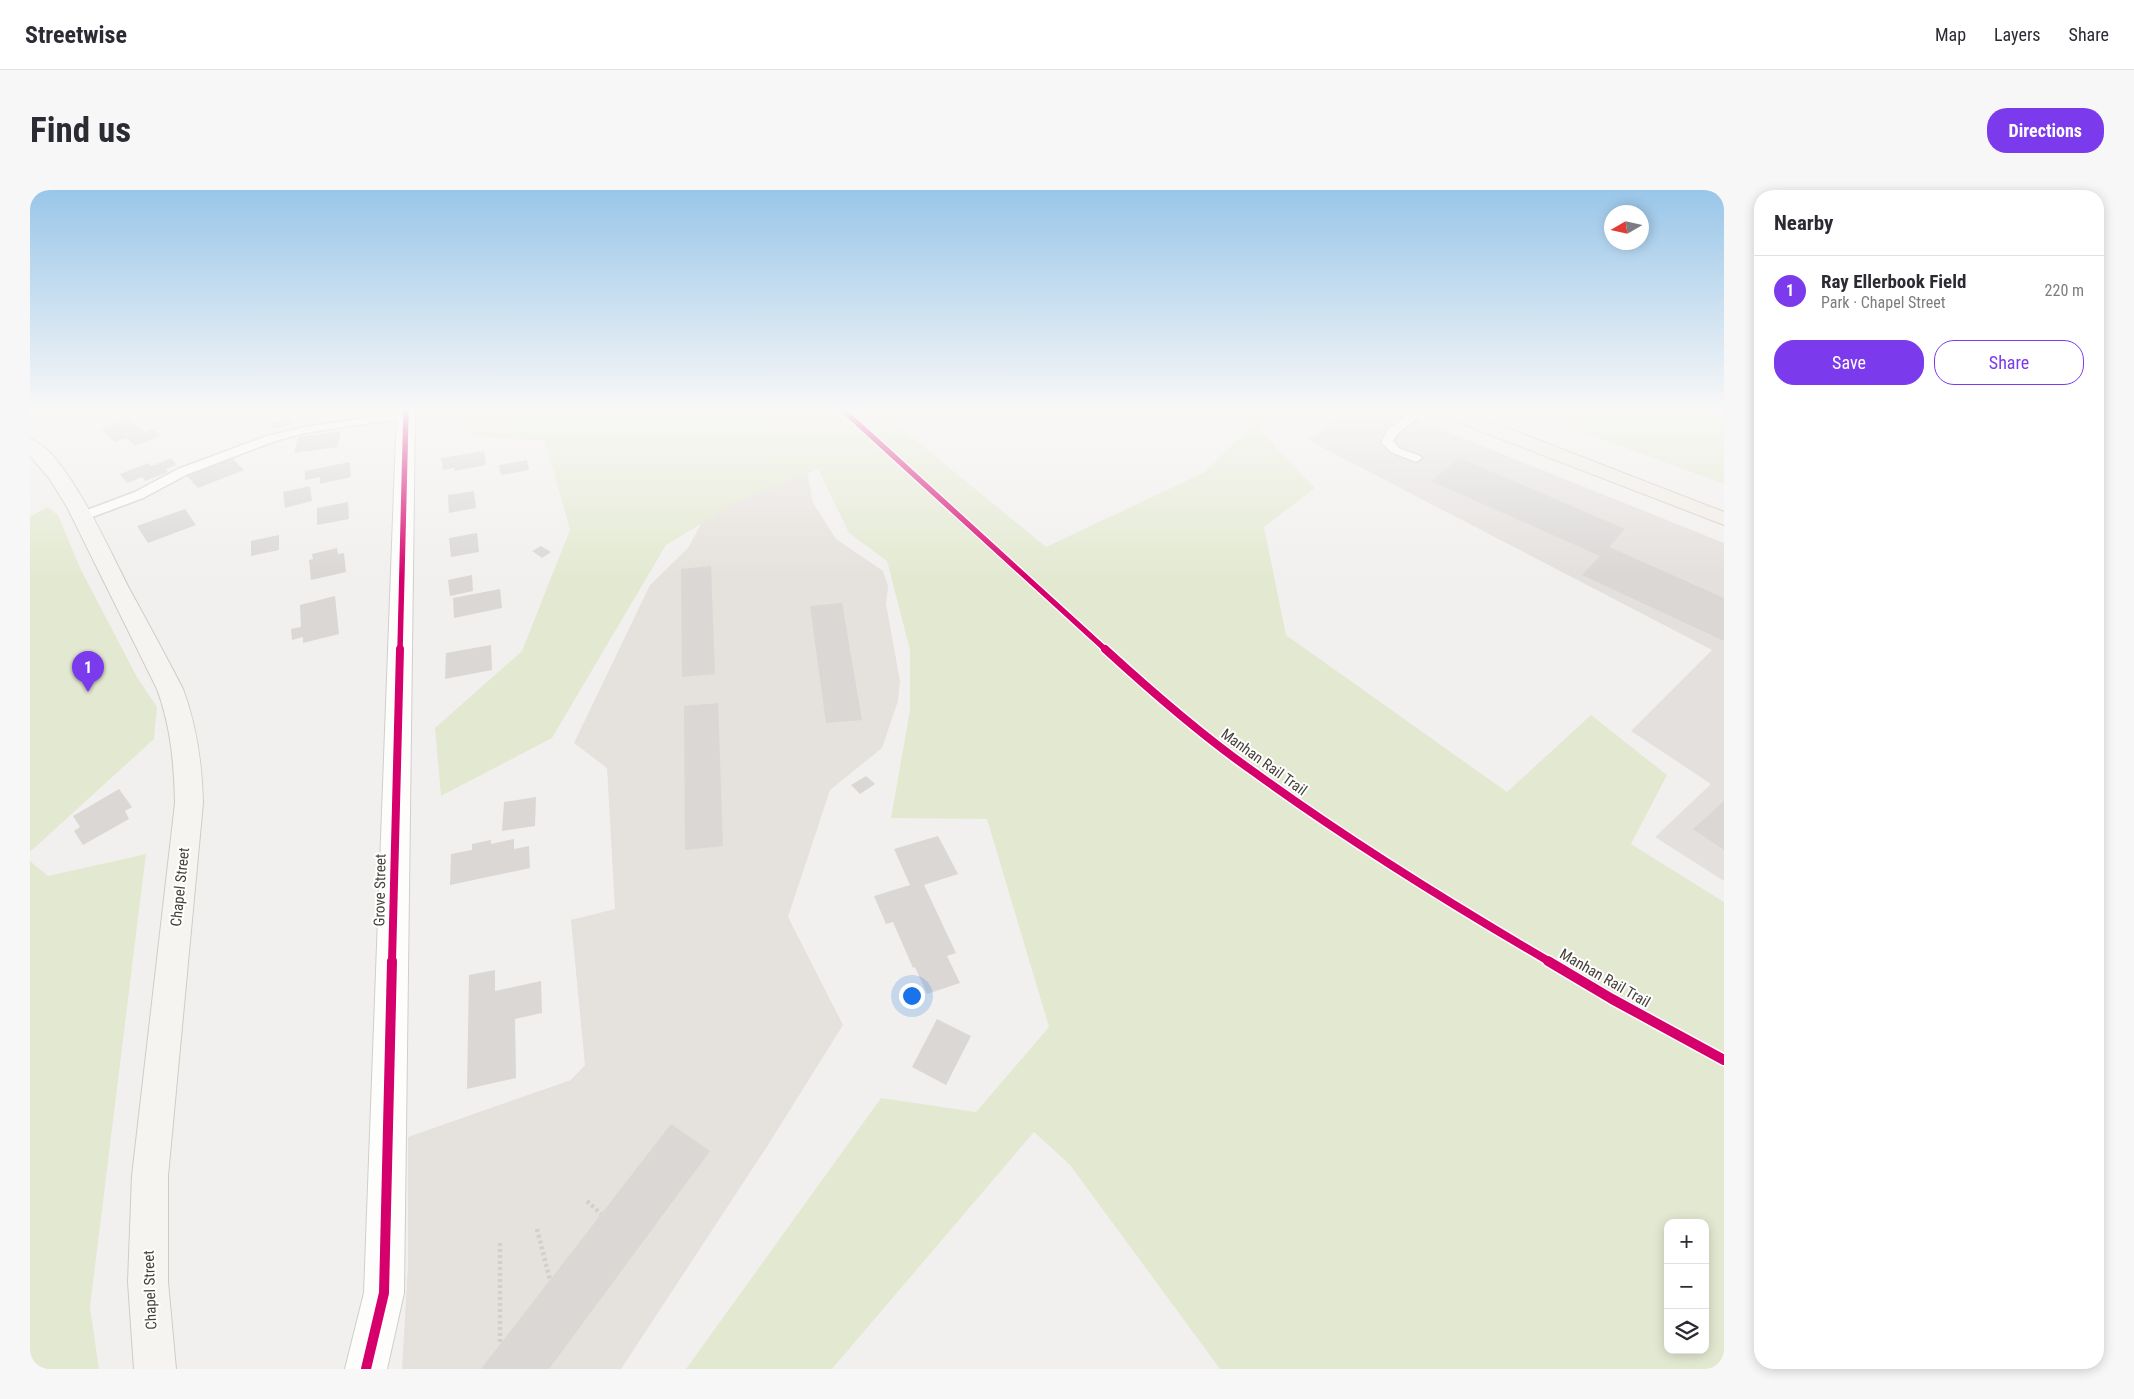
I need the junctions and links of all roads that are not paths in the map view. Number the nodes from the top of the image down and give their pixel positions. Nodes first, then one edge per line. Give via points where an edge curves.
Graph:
1 (50, 465) edge
2 (200, 465) edge
3 (405, 465) edge
4 (1585, 465) edge
5 (83, 516) junction
6 (1724, 519) edge
7 (155, 1369) edge
8 (366, 1369) edge

1 - 5 main road, Chapel Street via 63,480
2 - 5 lane via 140,496
3 - 8 street, Grove Street via 384,1293
4 - 6 main road
5 - 7 main road, Chapel Street via 170,690 188,749 189,803 150,1176 148,1282

